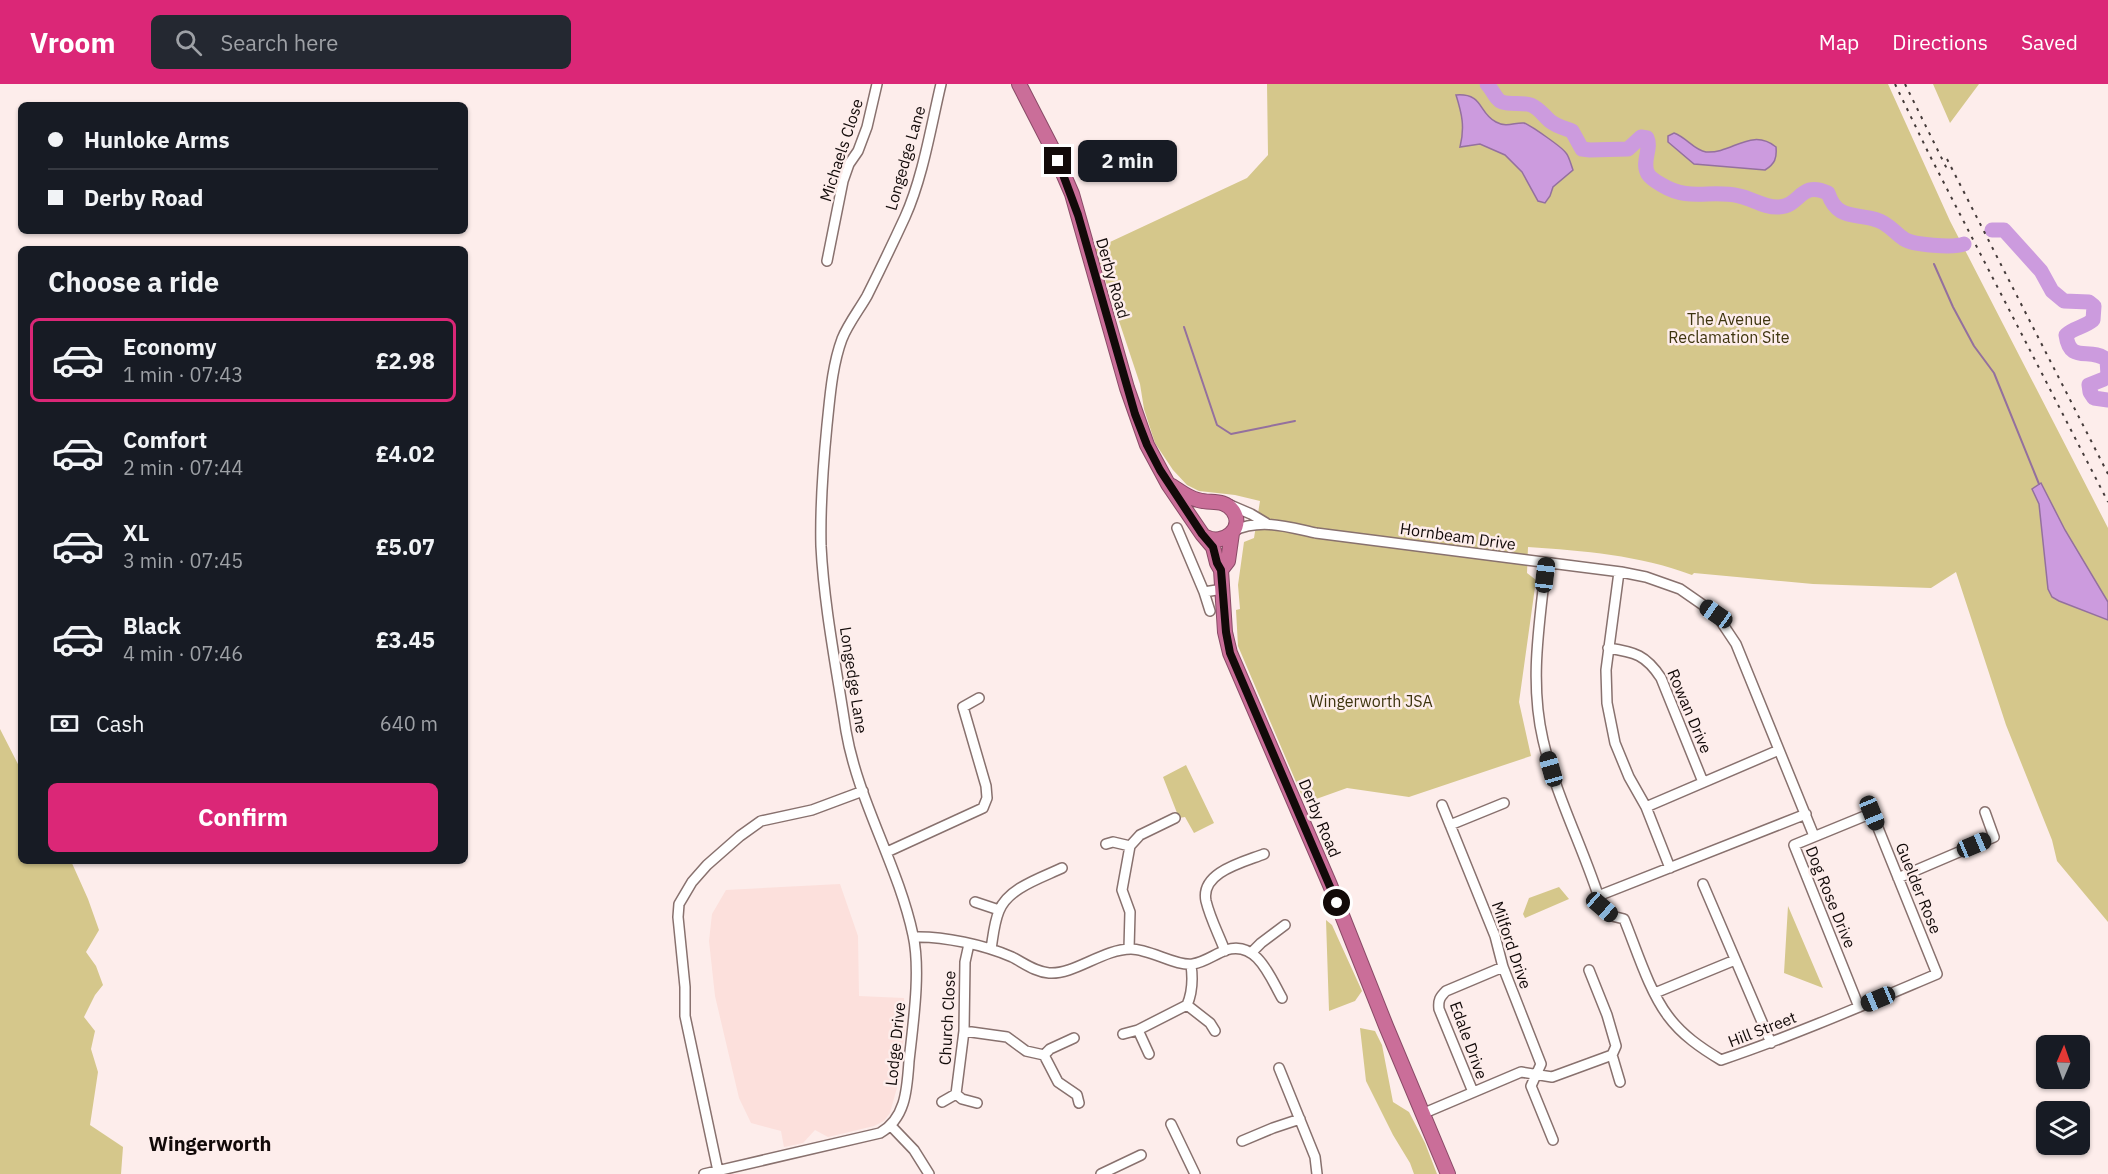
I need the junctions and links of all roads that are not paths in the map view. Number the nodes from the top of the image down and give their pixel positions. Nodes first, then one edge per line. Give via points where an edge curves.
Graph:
1 (877, 84) edge
2 (941, 84) edge
3 (1019, 84) edge
4 (827, 261) dead end
5 (1168, 484) junction
6 (1212, 502) junction
7 (1228, 505) junction
8 (1266, 523) junction
9 (1176, 528) dead end
10 (1202, 532) junction
11 (1233, 532) junction
12 (1546, 563) junction
13 (1221, 570) junction
14 (1619, 572) junction
15 (1223, 589) junction
16 (1204, 592) junction
17 (1210, 611) dead end
18 (1608, 648) junction
19 (979, 698) dead end
20 (1779, 750) junction
21 (1703, 782) junction
22 (863, 791) junction
23 (1504, 803) dead end
24 (1442, 805) dead end
25 (1646, 807) junction
26 (1985, 812) dead end
27 (1872, 813) joint
28 (1806, 814) junction
29 (1175, 818) dead end
30 (1450, 825) junction
31 (1814, 836) junction
32 (1106, 844) dead end
33 (1130, 846) junction
34 (887, 852) junction
35 (1264, 854) dead end
36 (1062, 868) dead end
37 (1670, 868) junction
38 (1898, 878) junction
39 (1703, 884) dead end
40 (1598, 896) junction
41 (975, 902) dead end
42 (999, 910) junction
43 (1285, 925) dead end
44 (914, 937) junction
45 (969, 945) junction
46 (991, 949) junction
47 (1129, 949) junction
48 (1225, 951) junction
49 (1252, 952) junction
50 (1735, 960) junction
51 (1191, 965) junction
52 (1503, 967) junction
53 (1588, 970) dead end
54 (1937, 974) joint
55 (1655, 993) junction
56 (1282, 998) dead end
57 (1188, 1005) junction
58 (1859, 1007) junction
59 (1138, 1030) junction
60 (963, 1031) junction
61 (1215, 1031) dead end
62 (1123, 1034) dead end
63 (1074, 1038) dead end
64 (1771, 1043) junction
65 (1149, 1054) dead end
66 (1044, 1055) junction
67 (1612, 1055) junction
68 (1279, 1068) dead end
69 (1538, 1075) junction
70 (1620, 1082) dead end
71 (1473, 1092) junction
72 (956, 1094) junction
73 (942, 1102) dead end
74 (977, 1103) dead end
75 (1078, 1103) dead end
76 (1422, 1114) junction
77 (1300, 1119) junction
78 (1171, 1124) dead end
79 (892, 1127) junction
80 (1552, 1140) dead end
81 (1242, 1141) dead end
82 (1141, 1155) dead end
83 (718, 1171) junction
84 (704, 1174) edge
85 (929, 1174) edge
86 (1101, 1174) edge
87 (1195, 1174) edge
88 (1317, 1174) edge
89 (1448, 1174) edge

1 - 4 street, Michaels Close via 867,127 843,181
2 - 22 street, Longedge Lane via 907,214 842,339 834,371 821,479 821,548 830,625 847,736
3 - 5 highway, Derby Road via 1072,194 1135,414
5 - 6 highway via 1191,498
5 - 10 highway, Derby Road
6 - 7 highway
6 - 10 highway via 1199,512 1197,521
7 - 8 street, Hornbeam Drive
7 - 11 highway via 1235,515
8 - 11 street, Hornbeam Drive
8 - 12 street, Hornbeam Drive
9 - 16 street
10 - 11 highway via 1217,541
10 - 13 highway, Derby Road via 1213,547
11 - 13 highway, Derby Road via 1228,561
12 - 14 street, Hornbeam Drive
12 - 40 street, Hill Street via 1536,650 1542,739
13 - 15 highway, Derby Road
14 - 18 street
14 - 20 street, Hornbeam Drive via 1680,589 1716,614 1736,644
15 - 16 street
15 - 76 highway, Derby Road via 1230,653 1330,885
16 - 17 street
18 - 21 street, Rowan Drive via 1641,655 1652,663
18 - 25 street via 1607,703 1615,743
19 - 34 street via 963,707 986,786 986,803 983,808
20 - 21 street
20 - 28 street, Hornbeam Drive
21 - 25 street
22 - 34 street, Lodge Drive
22 - 83 street via 812,810 761,821 707,866 679,904 685,1016
23 - 30 street
24 - 30 street, Milford Drive
25 - 37 street
26 - 38 street via 1994,837
27 - 31 street, Dog Rose Drive
27 - 38 street, Guelder Rose
28 - 31 street, Hornbeam Drive
28 - 37 street
29 - 33 street via 1140,835
30 - 52 street, Milford Drive via 1495,936
31 - 58 street, Dog Rose Drive via 1794,845
32 - 33 street
33 - 47 street via 1122,890 1130,912
34 - 44 street, Lodge Drive
35 - 48 street via 1224,871 1207,890 1206,902
36 - 42 street via 1016,891
37 - 40 street
38 - 54 street, Guelder Rose
39 - 50 street
40 - 55 street, Hill Street via 1602,907 1612,916 1624,919
41 - 42 street
42 - 46 street
43 - 49 street
44 - 45 street
44 - 79 street, Lodge Drive via 916,975 908,1079 902,1111
45 - 46 street
45 - 60 street, Church Close
46 - 47 street via 1047,973 1058,973
47 - 51 street
48 - 49 street via 1235,948
48 - 51 street
49 - 56 street
50 - 55 street
50 - 64 street
51 - 57 street via 1192,993
52 - 69 street, Milford Drive via 1541,1064
52 - 71 street, Edale Drive via 1446,991 1438,1001
53 - 67 street via 1616,1046
54 - 58 street, Hill Street
55 - 64 street, Hill Street via 1668,1016 1695,1044 1721,1060
57 - 59 street
57 - 61 street
58 - 64 street, Hill Street
59 - 62 street
59 - 65 street
60 - 66 street via 1007,1037 1026,1051
60 - 72 street, Church Close
63 - 66 street
66 - 75 street via 1058,1082 1077,1095
67 - 69 street via 1552,1077
67 - 70 street
68 - 77 street
69 - 71 street via 1521,1072
69 - 80 street, Milford Drive via 1531,1086
71 - 76 street
72 - 73 street
72 - 74 street
76 - 89 highway, Derby Road
77 - 81 street
77 - 88 street via 1315,1157
78 - 87 street
79 - 83 street via 861,1139
79 - 85 street via 914,1150
82 - 86 street
83 - 84 street

